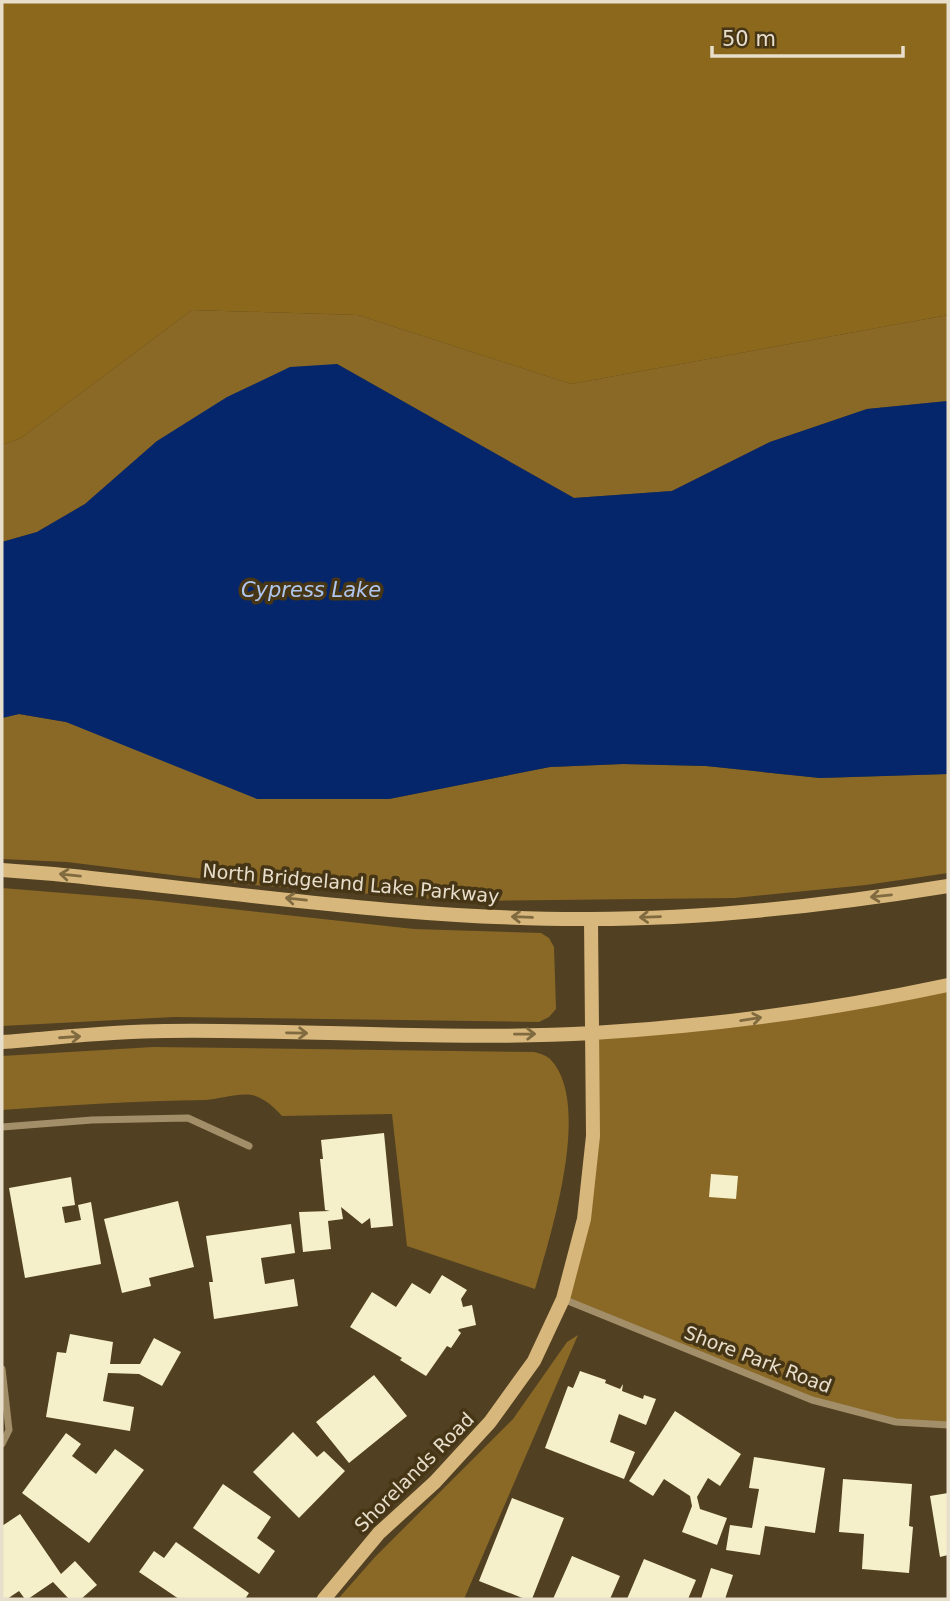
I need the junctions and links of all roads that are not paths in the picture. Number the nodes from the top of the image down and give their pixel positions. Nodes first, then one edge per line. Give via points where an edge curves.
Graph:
1 (2, 870) edge
2 (948, 886) edge
3 (591, 919) junction
4 (948, 985) edge
5 (591, 1033) junction
6 (2, 1042) edge
7 (2, 1127) edge
8 (249, 1146) dead end
9 (563, 1299) junction
10 (2, 1369) edge
11 (948, 1425) edge
12 (2, 1444) edge
13 (324, 1599) edge

3 -> 1 main road, North Bridgeland Lake Parkway via 435,914
2 -> 3 main road, North Bridgeland Lake Parkway via 710,915
3 - 5 main road, Shorelands Road
5 -> 4 main road via 734,1022
6 -> 5 main road via 163,1031
5 - 9 main road, Shorelands Road via 593,1136 584,1219
7 - 8 street via 188,1118
9 - 11 street, Shore Park Road via 813,1400 896,1422
9 - 13 main road, Shorelands Road via 534,1361 490,1422 435,1482 379,1533
10 - 12 street via 9,1430

